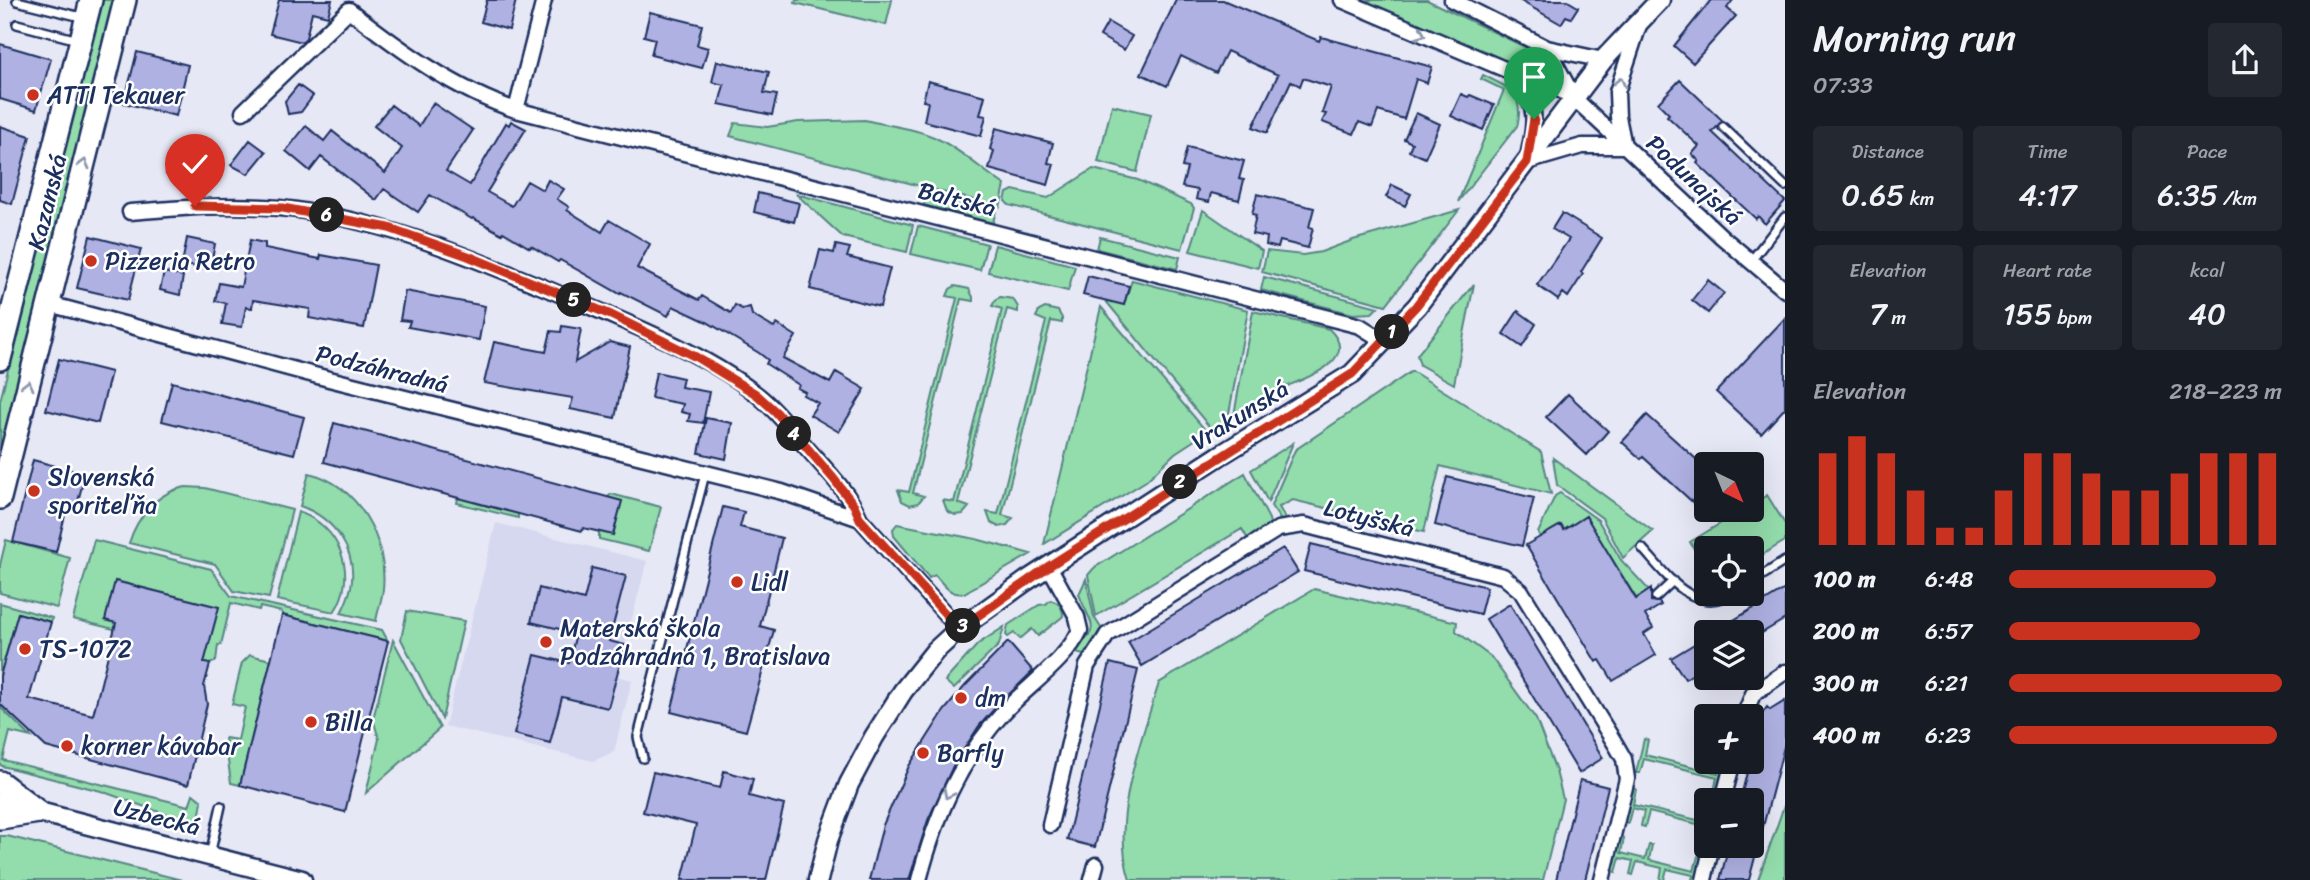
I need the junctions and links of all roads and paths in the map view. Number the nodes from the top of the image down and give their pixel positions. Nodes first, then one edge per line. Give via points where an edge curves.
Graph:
1 (125, 0) edge
2 (544, 0) edge
3 (1342, 0) edge
4 (1452, 0) edge
5 (1660, 0) edge
6 (17, 1) edge
7 (88, 9) edge
8 (1640, 20) junction
9 (17, 24) dead end
10 (80, 40) junction
11 (1547, 48) junction
12 (1603, 60) junction
13 (1509, 71) junction
14 (1575, 99) junction
15 (516, 110) junction
16 (243, 112) dead end
17 (1723, 127) dead end
18 (1624, 146) junction
19 (1527, 162) junction
20 (1785, 186) edge
21 (130, 212) dead end
22 (1785, 217) edge
23 (1751, 261) junction
24 (1785, 290) edge
25 (8, 297) edge
26 (49, 304) junction
27 (1384, 341) junction
28 (0, 359) edge
29 (705, 474) junction
30 (0, 499) edge
31 (860, 519) junction
32 (1642, 548) dead end
33 (1785, 561) edge
34 (1049, 566) junction
35 (1764, 574) edge
36 (1673, 581) junction
37 (1694, 596) edge
38 (1656, 597) dead end
39 (959, 629) junction
40 (1785, 672) edge
41 (1749, 704) edge
42 (643, 758) dead end
43 (0, 782) edge
44 (0, 802) edge
45 (221, 806) dead end
46 (39, 812) junction
47 (0, 818) edge
48 (1050, 825) dead end
49 (209, 855) junction
50 (1709, 858) edge
51 (1096, 865) dead end
52 (302, 880) edge
53 (818, 880) edge
54 (919, 880) edge
55 (1092, 880) edge
56 (1602, 880) edge
57 (1704, 880) edge

26 -> 1 main road, Kazanská
2 - 15 street
3 -> 13 street
4 - 11 street
5 - 8 street, Vrakunská
6 - 7 lane
7 - 10 main road, Kazanská
8 - 12 street, Vrakunská
18 -> 8 street via 1617,92
9 - 10 lane
10 - 25 main road, Kazanská
11 - 12 street
11 - 14 street
12 - 14 street, Vrakunská
13 - 14 street
13 - 19 street via 1528,93 1532,107
14 - 18 street, Podunajská
14 - 19 street, Vrakunská
15 - 16 street, Baltská via 489,101 396,47 349,10
15 - 27 street, Baltská via 1360,326
17 - 20 lane
18 - 19 street via 1582,146
18 - 23 street, Podunajská
19 - 27 street, Vrakunská
21 - 31 street, Podzáhradná via 249,206 312,212 389,228 611,315 696,357 756,394 833,478
22 - 23 lane
23 - 24 street, Podunajská
25 - 28 main road, Kazanská
26 - 29 street, Podzáhradná
30 -> 26 main road, Kazanská
27 - 34 street, Vrakunská via 1352,374
29 - 31 street, Podzáhradná via 782,492
29 - 42 lane via 638,737
31 - 39 street, Podzáhradná
32 - 36 lane
33 - 35 lane
34 - 39 street, Vrakunská
34 -> 54 street via 1079,624 1076,638 1002,713 965,762 944,800
36 - 37 lane via 1685,594
36 - 38 lane
39 - 53 street, Vrakunská via 902,691 874,737 849,784
40 - 41 street via 1753,694
43 - 46 main road
44 - 46 street, Uzbecká
45 - 49 lane
46 - 47 main road
46 - 49 street, Uzbecká
48 - 56 street, Lotyšská via 1087,666 1107,635 1278,529 1304,525 1503,576 1521,591 1627,767
49 - 52 street, Uzbecká
50 - 57 street
51 - 55 street

